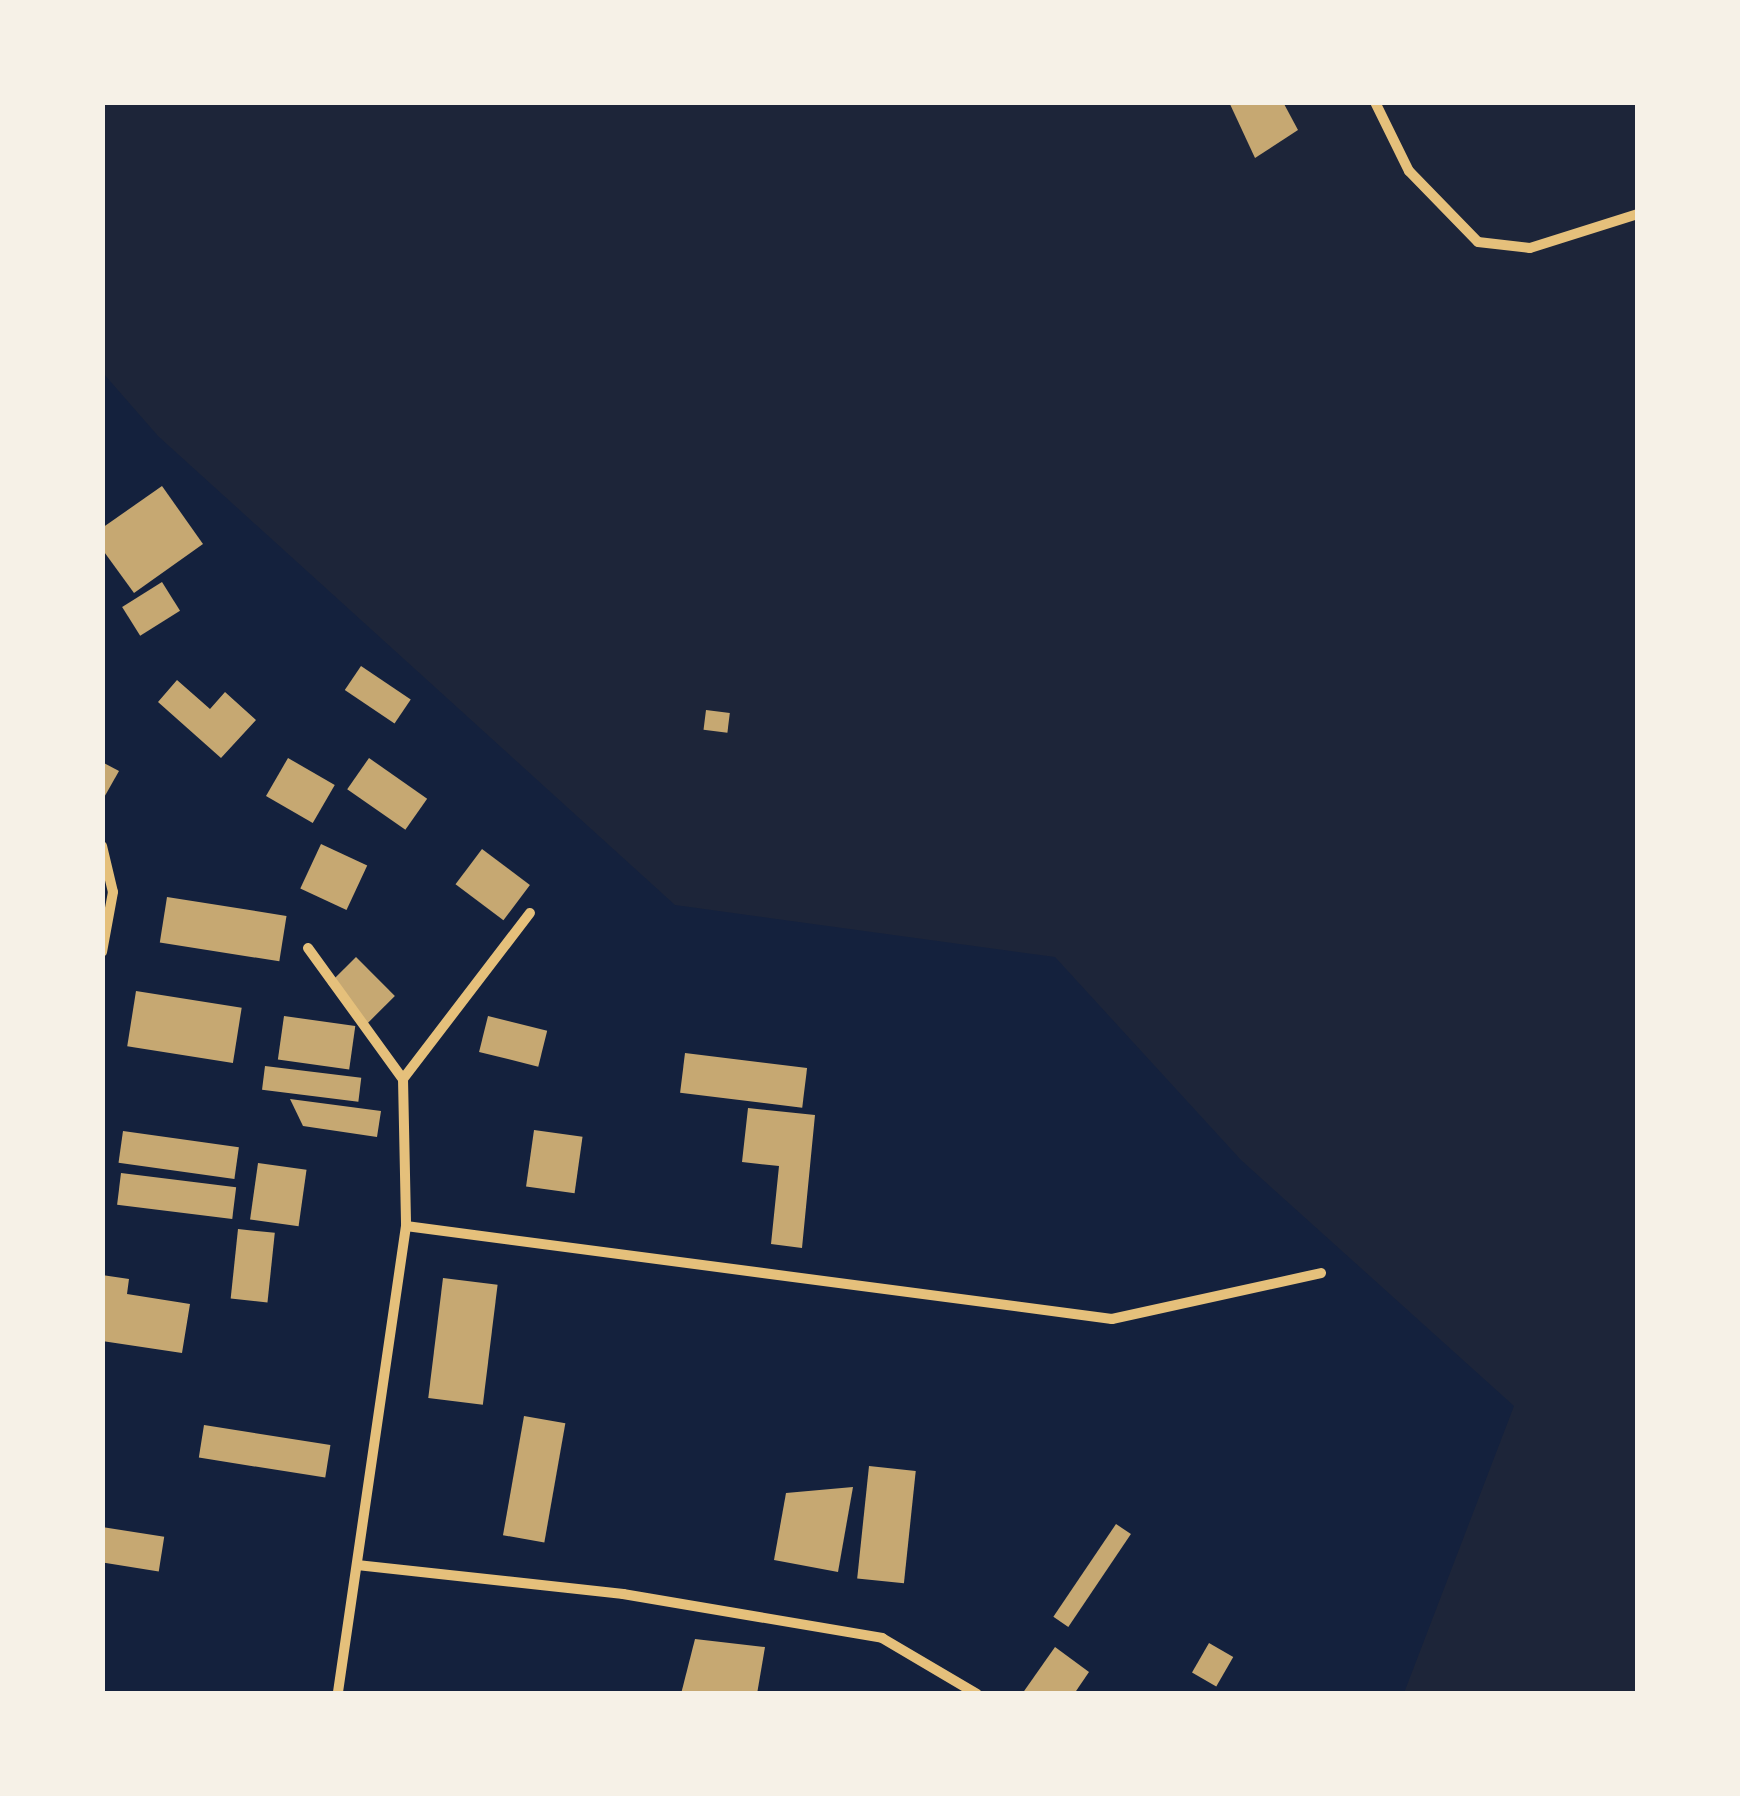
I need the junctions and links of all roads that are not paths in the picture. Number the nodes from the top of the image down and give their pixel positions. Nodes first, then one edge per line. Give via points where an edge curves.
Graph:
1 (1376, 102) edge
2 (1638, 214) edge
3 (102, 846) edge
4 (530, 913) dead end
5 (308, 948) dead end
6 (102, 952) edge
7 (403, 1079) junction
8 (406, 1226) junction
9 (1321, 1273) dead end
10 (357, 1565) junction
11 (338, 1694) edge
12 (977, 1694) edge

1 - 2 street via 1409,171 1478,242 1530,248
3 - 6 street via 113,892
4 - 7 street
5 - 7 street
7 - 8 street
8 - 9 street via 1112,1319
8 - 10 street
10 - 11 street
10 - 12 street via 623,1594 882,1638

